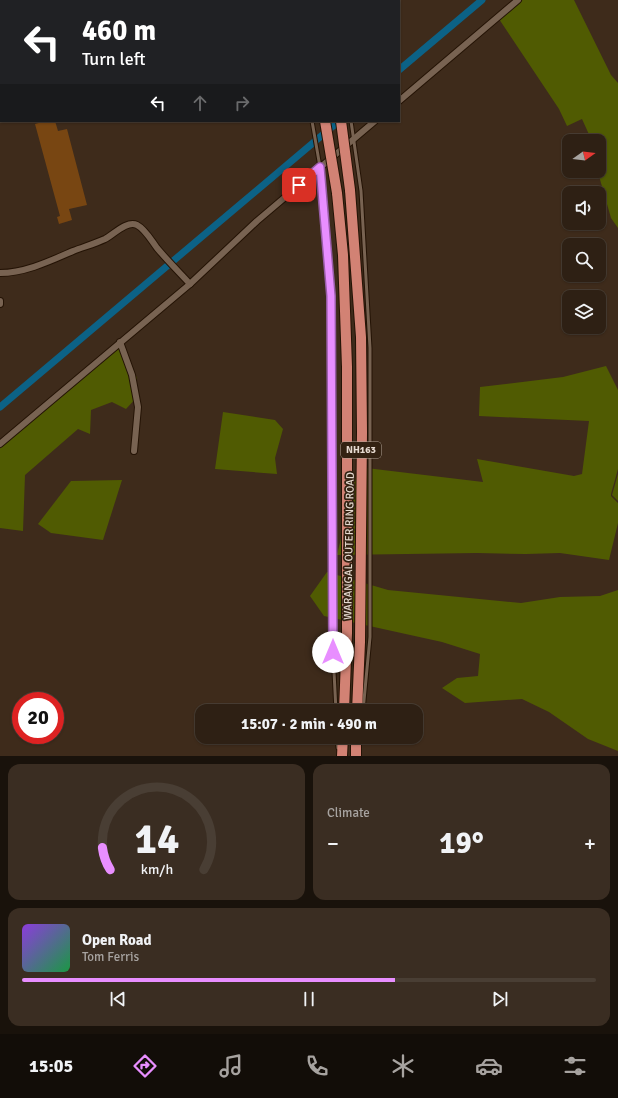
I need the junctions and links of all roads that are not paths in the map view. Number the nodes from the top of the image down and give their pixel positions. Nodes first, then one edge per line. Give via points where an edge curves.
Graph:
1 (518, 0) edge
2 (400, 100) edge
3 (312, 122) edge
4 (326, 122) edge
5 (341, 122) edge
6 (351, 122) edge
7 (374, 122) edge
8 (354, 138) junction
9 (320, 167) junction
10 (0, 273) edge
11 (190, 284) junction
12 (120, 342) junction
13 (0, 444) edge
14 (134, 451) dead end
15 (336, 704) edge
16 (344, 704) edge
17 (357, 704) edge
18 (364, 704) edge
19 (356, 744) edge
20 (359, 744) edge
21 (357, 756) edge

1 - 2 street
3 - 9 lane
4 - 16 highway, NH163, bridge via 343,255 347,367 347,633
5 - 17 highway, WARANGAL OUTER RING ROAD / NH163, bridge via 350,190 360,337 360,642
6 - 8 lane
7 - 8 street
8 - 9 street
8 - 18 lane via 361,191 370,348 370,637
9 - 11 street via 257,221
9 - 15 lane via 331,296 333,652
10 - 11 street via 12,273 36,266 134,224 142,229
11 - 12 street
12 - 13 street
12 - 14 street via 132,375 138,407
19 - 21 highway
20 - 21 lane

